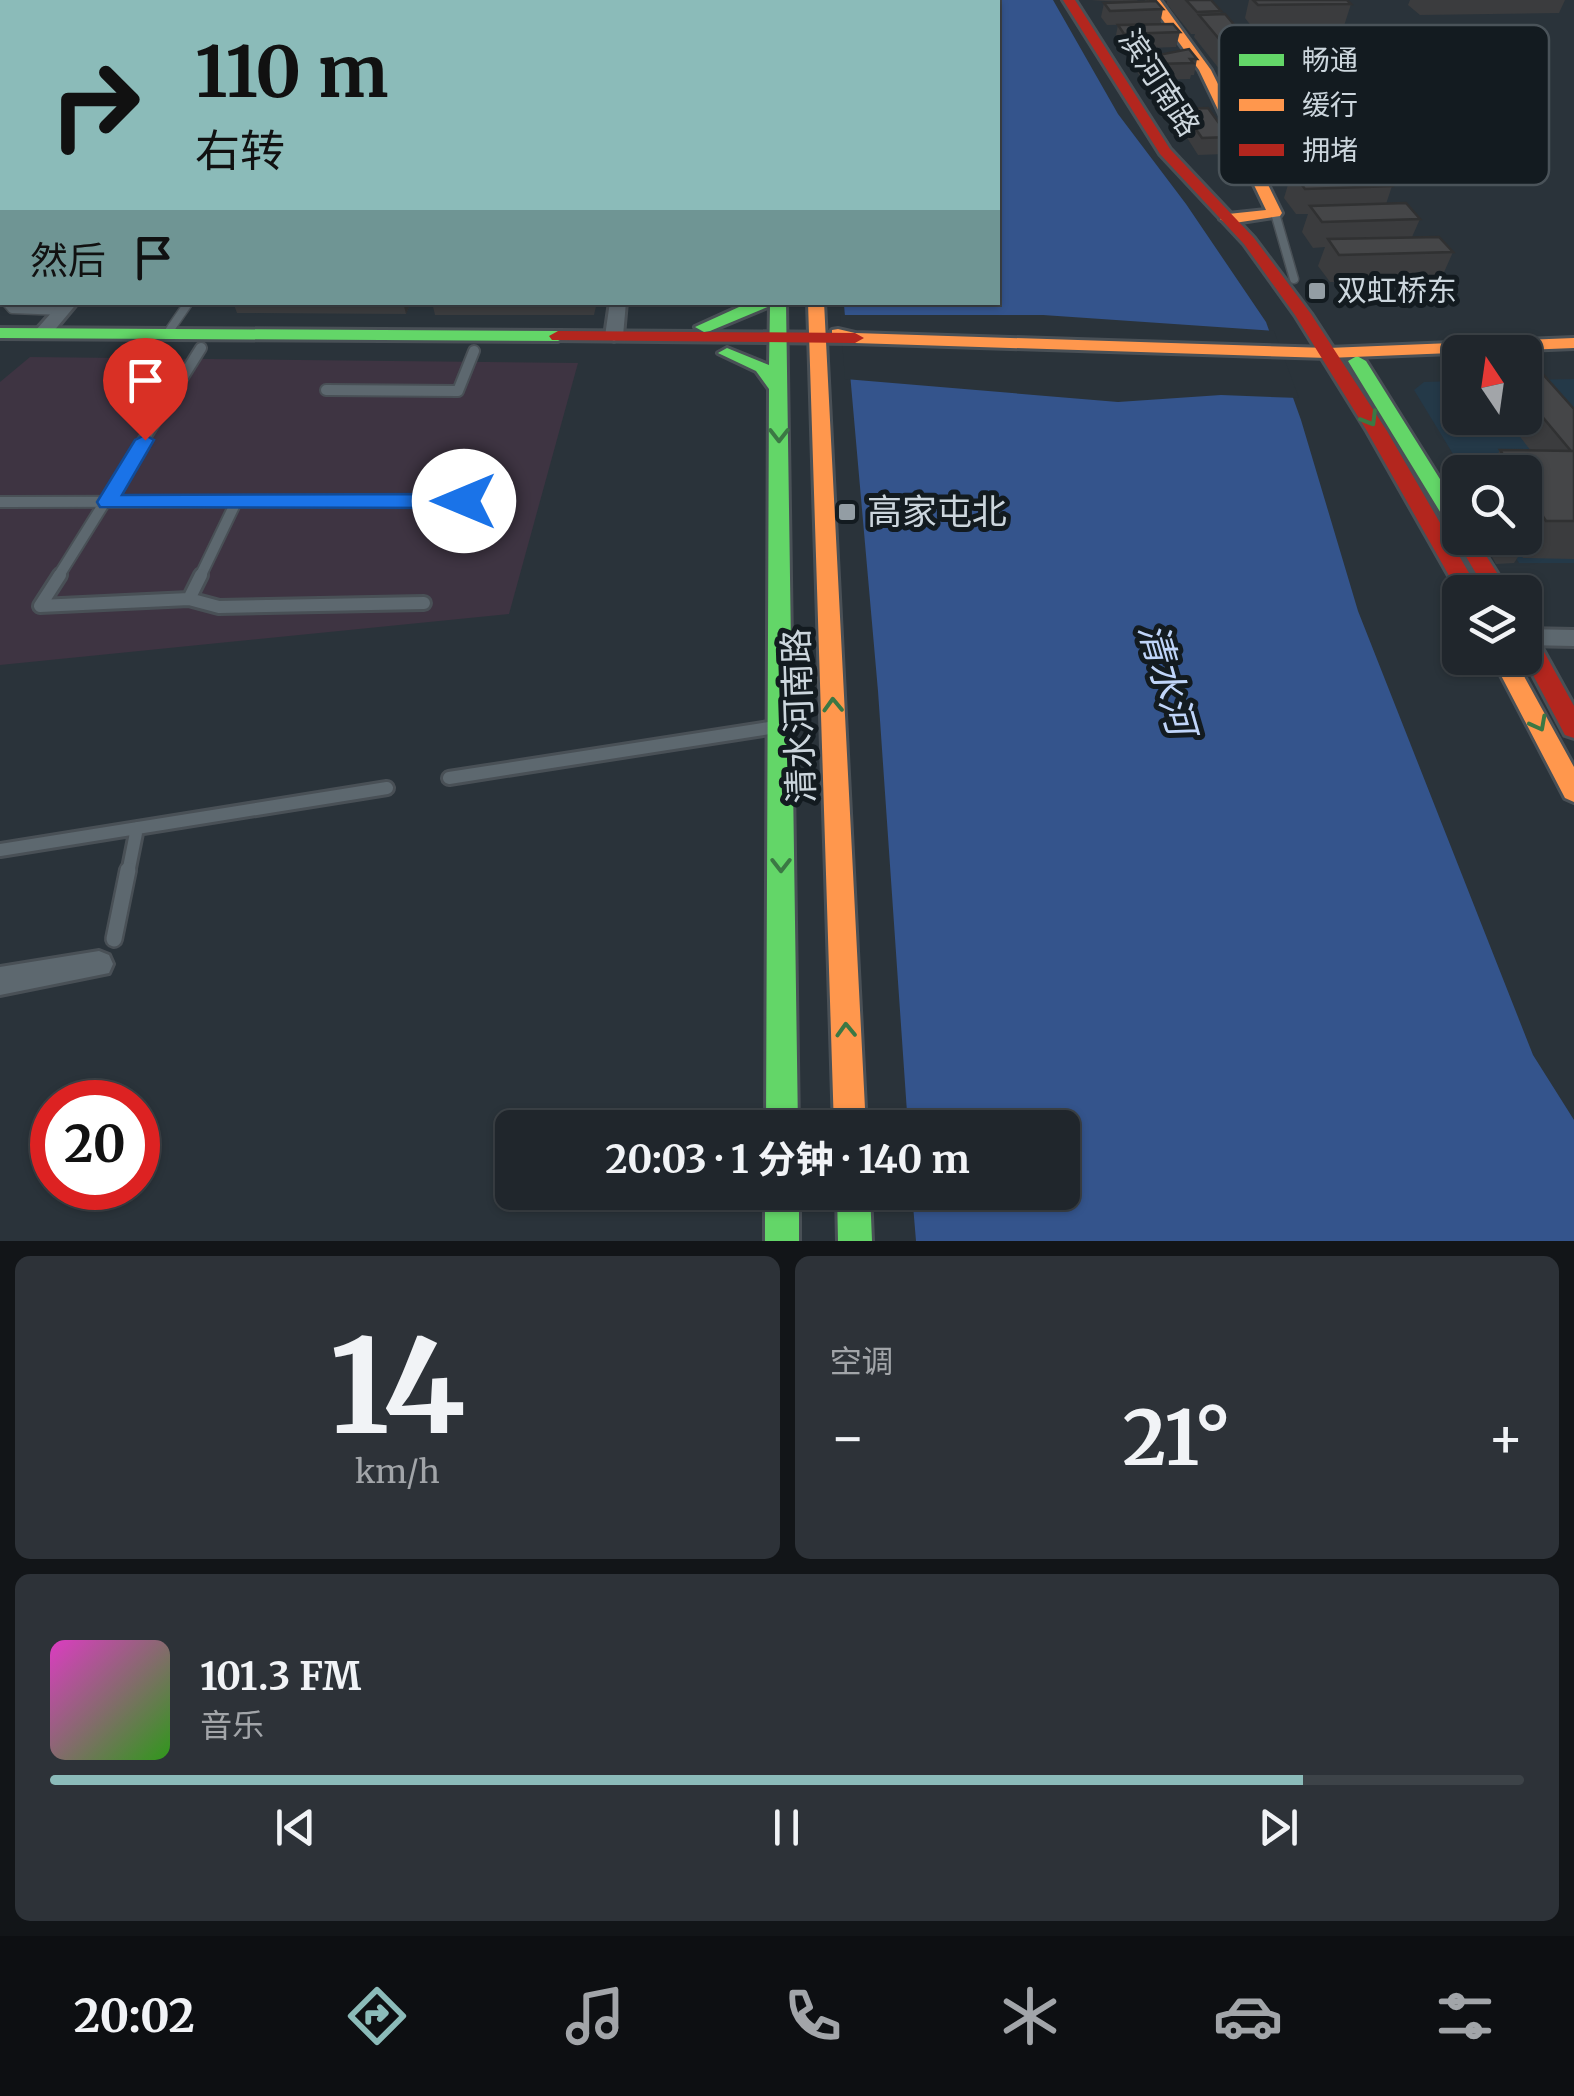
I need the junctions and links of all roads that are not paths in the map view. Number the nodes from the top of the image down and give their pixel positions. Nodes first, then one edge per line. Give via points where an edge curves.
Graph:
1 (1073, 0) edge
2 (1154, 0) edge
3 (1219, 99) edge
4 (1261, 185) edge
5 (1275, 213) junction
6 (1234, 218) junction
7 (1294, 279) junction
8 (8, 305) edge
9 (187, 305) edge
10 (618, 305) edge
11 (760, 305) edge
12 (778, 305) edge
13 (67, 306) edge
14 (0, 334) edge
15 (42, 334) junction
16 (167, 334) junction
17 (614, 336) junction
18 (650, 336) junction
19 (818, 337) edge
20 (1574, 343) edge
21 (779, 345) junction
22 (854, 346) junction
23 (0, 347) edge
24 (201, 348) junction
25 (474, 351) junction
26 (727, 353) junction
27 (1574, 358) edge
28 (1542, 360) edge
29 (1345, 361) junction
30 (1442, 364) edge
31 (779, 389) junction
32 (326, 390) dead end
33 (464, 501) dead end
34 (0, 502) edge
35 (107, 502) junction
36 (236, 502) junction
37 (1442, 502) edge
38 (1459, 575) edge
39 (189, 599) junction
40 (424, 603) dead end
41 (1542, 638) edge
42 (1574, 638) edge
43 (1542, 669) edge
44 (1512, 675) edge
45 (780, 726) junction
46 (1574, 728) edge
47 (449, 778) dead end
48 (387, 788) dead end
49 (1574, 791) edge
50 (137, 828) junction
51 (0, 850) edge
52 (114, 939) dead end
53 (98, 964) dead end
54 (0, 982) edge
55 (782, 1110) edge
56 (849, 1110) edge
57 (782, 1210) edge
58 (854, 1210) edge
59 (782, 1241) edge
60 (855, 1241) edge

1 - 6 main road, 滨河南路 via 1162,133
2 - 3 main road
4 - 5 main road
5 - 6 main road
5 - 7 lane
6 - 7 main road, 滨河南路
6 - 29 main road, 滨河南路
7 - 29 main road, 滨河南路
8 - 13 lane
9 - 16 lane
10 - 17 street
11 - 18 main road via 725,321
12 - 21 main road, 清水河南路
13 - 15 street
14 - 15 main road
15 - 16 main road
16 - 17 main road
17 - 18 main road
18 - 21 main road
19 - 21 main road
19 - 22 main road
19 - 22 main road via 826,365
56 -> 19 main road, 清水河南路
20 - 29 main road
21 - 26 main road
21 - 31 main road, 清水河南路
22 - 29 main road
23 - 24 main road
24 - 25 main road
24 - 35 lane
25 - 26 main road
25 - 32 lane via 458,392
26 - 31 main road via 762,367
27 - 28 main road
29 - 30 main road
29 - 37 main road, 滨河南路
29 -> 38 main road, 滨河南路
31 -> 45 main road, 清水河南路
33 - 36 lane
34 - 35 lane
35 - 36 lane
35 - 39 lane via 40,606
36 - 39 lane
39 - 40 lane via 219,606
41 - 42 street
43 - 46 main road
44 -> 49 main road
45 - 47 lane
45 -> 55 main road, 清水河南路
48 - 50 lane
50 - 51 lane
50 - 52 lane
53 - 54 street
57 - 59 main road
58 - 60 main road

